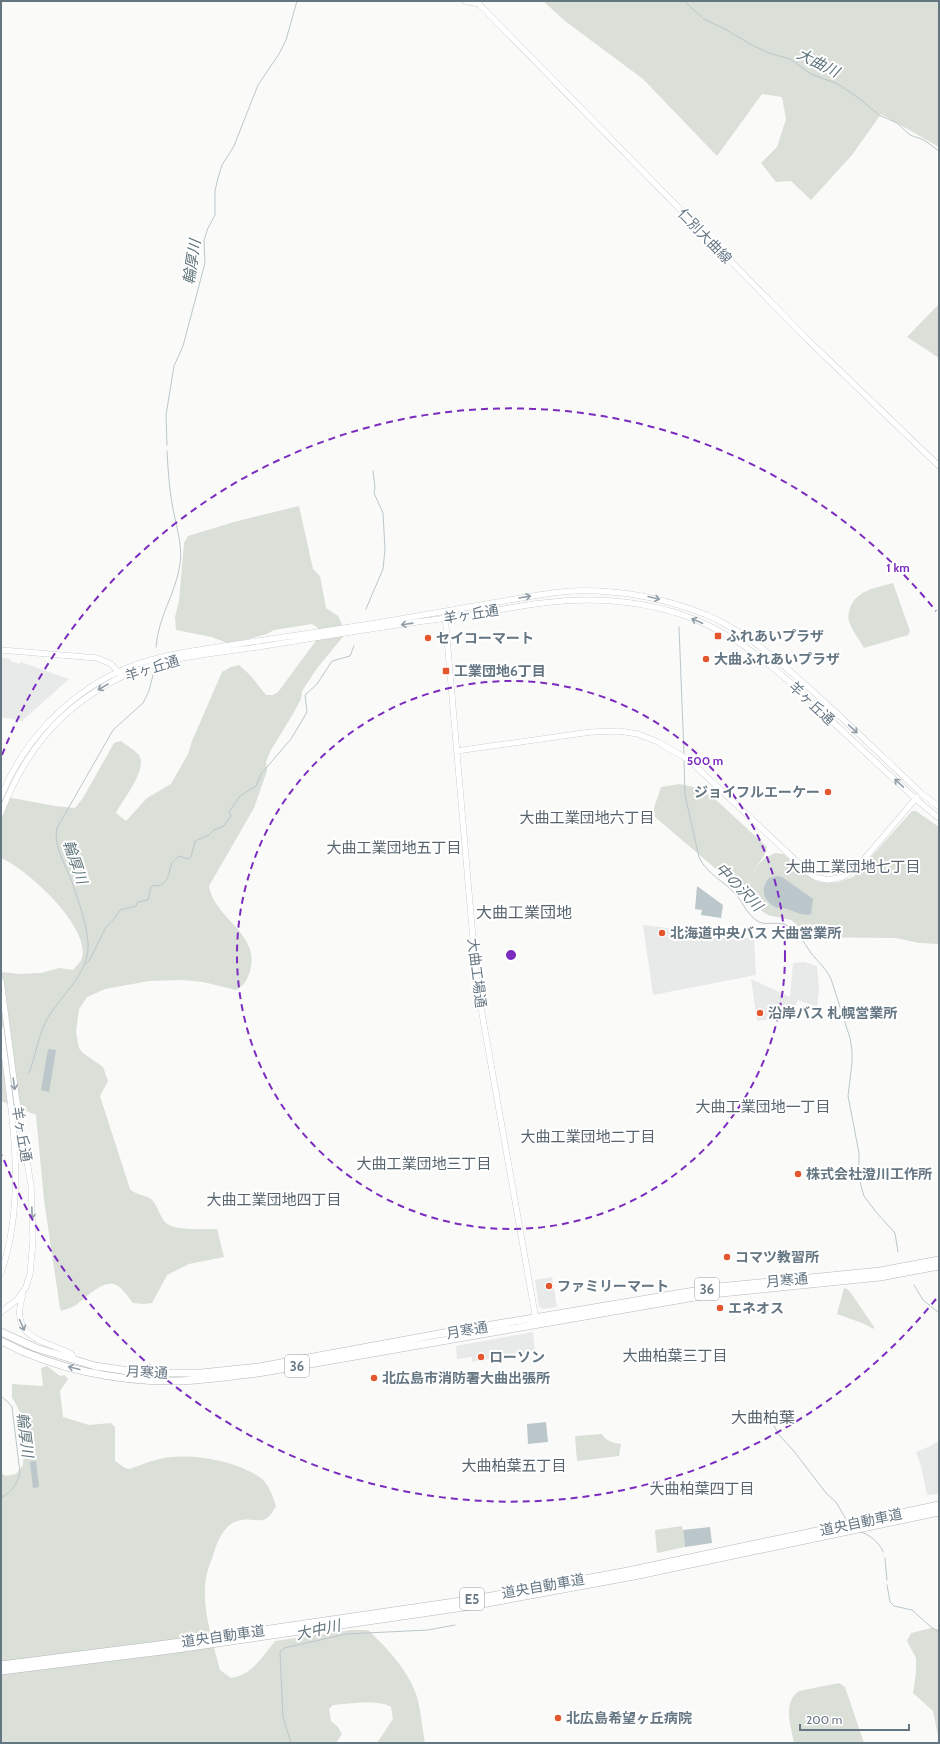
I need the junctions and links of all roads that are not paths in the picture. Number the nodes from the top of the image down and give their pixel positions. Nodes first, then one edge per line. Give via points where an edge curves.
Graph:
1 (466, 1) edge
2 (478, 3) edge
3 (939, 466) edge
4 (445, 610) junction
5 (446, 618) junction
6 (1, 650) edge
7 (118, 671) junction
8 (122, 677) junction
9 (456, 752) junction
10 (921, 793) junction
11 (1, 796) edge
12 (916, 799) junction
13 (939, 807) edge
14 (1, 813) edge
15 (939, 818) edge
16 (1, 981) edge
17 (1, 1029) edge
18 (939, 1260) edge
19 (939, 1266) edge
20 (1, 1273) edge
21 (26, 1287) junction
22 (1, 1312) edge
23 (536, 1321) junction
24 (1, 1332) edge
25 (1, 1341) edge
26 (74, 1360) junction
27 (939, 1505) edge
28 (939, 1512) edge
29 (1, 1665) edge
30 (1, 1671) edge

1 - 2 main road
2 - 3 main road, 仁別大曲線 via 808,340
4 - 5 main road, 大曲工場通
4 - 7 main road, 羊ヶ丘通 via 163,656
4 -> 10 main road, 羊ヶ丘通 via 571,591 642,595 695,610 736,630 781,663
5 -> 8 main road, 羊ヶ丘通 via 180,659 136,670
5 - 9 main road, 大曲工場通
12 -> 5 main road, 羊ヶ丘通 via 780,672 742,644 693,619 643,604 604,600 533,604
6 - 7 main road via 97,658 111,664
7 - 8 main road
7 - 11 main road, 羊ヶ丘通 via 84,692 50,722 22,756
8 -> 14 main road, 羊ヶ丘通 via 79,702 52,727 34,748 19,772
9 - 12 main road via 605,731 638,734 668,746 689,760 809,873 828,880 843,877 860,864
9 - 23 main road, 大曲工場通 via 477,985
10 - 12 main road
10 - 13 main road, 羊ヶ丘通
12 - 15 main road, 羊ヶ丘通
16 -> 21 main road, 羊ヶ丘通 via 31,1185 33,1240 30,1274
17 - 20 main road, 羊ヶ丘通 via 16,1173 14,1213
18 - 23 highway, 月寒通 / 36 via 866,1273 718,1287
19 - 23 highway, 月寒通 / 36 via 880,1277 712,1294
21 - 22 main road, 羊ヶ丘通 via 17,1300
21 -> 26 main road, 羊ヶ丘通 via 19,1309 20,1320 25,1330 37,1340 68,1352
23 -> 25 highway, 月寒通 / 36 via 258,1373 177,1381 127,1378 76,1369
23 - 26 highway, 月寒通 / 36 via 259,1367 201,1373 157,1374 118,1371
24 - 26 highway, 月寒通 / 36 via 36,1348
27 - 29 highway, 道央自動車道 / E5 via 628,1571 475,1599
28 - 30 highway, 道央自動車道 / E5 via 634,1576 471,1606 170,1650

